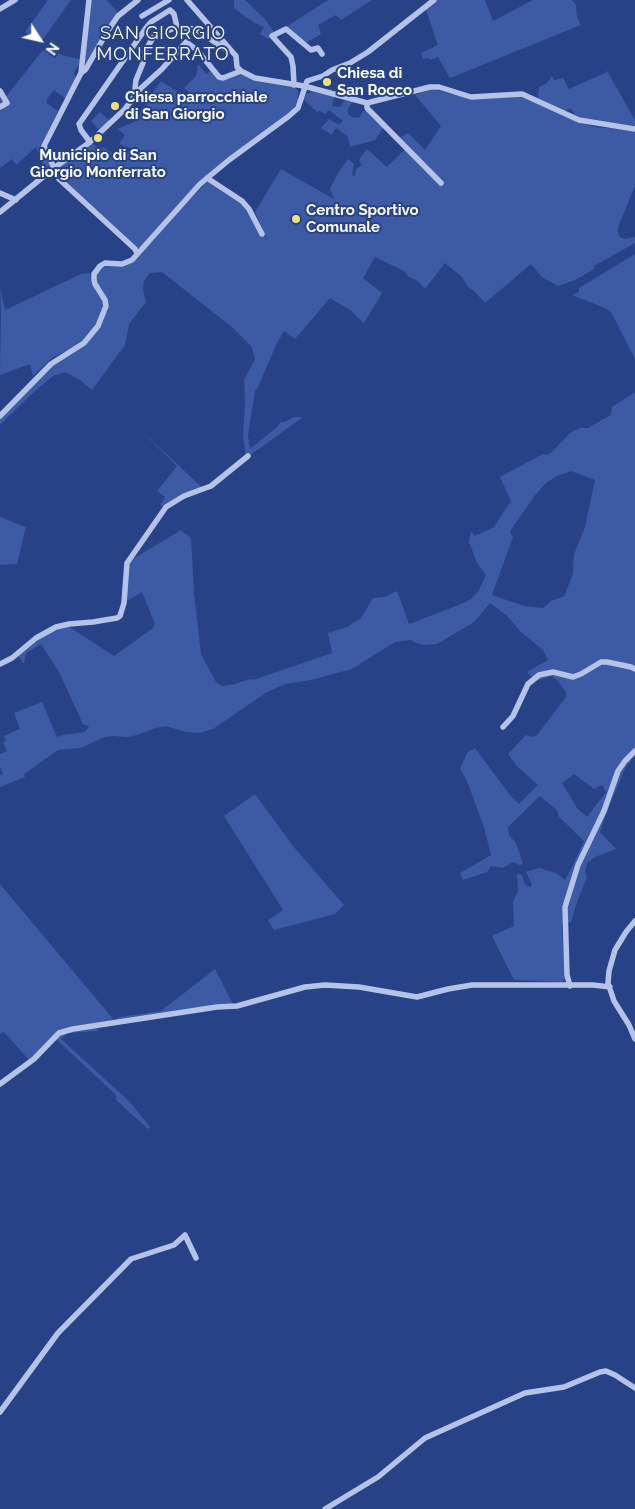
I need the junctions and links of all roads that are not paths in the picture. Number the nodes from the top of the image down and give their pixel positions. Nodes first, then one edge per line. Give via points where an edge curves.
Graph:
1 (15, 0) edge
2 (90, 0) edge
3 (138, 0) edge
4 (169, 0) edge
5 (188, 0) edge
6 (434, 0) edge
7 (0, 9) edge
8 (142, 16) dead end
9 (177, 27) junction
10 (322, 54) dead end
11 (239, 69) junction
12 (81, 73) junction
13 (294, 84) junction
14 (304, 86) junction
15 (0, 91) edge
16 (134, 96) junction
17 (366, 103) junction
18 (0, 107) edge
19 (635, 129) edge
20 (90, 142) junction
21 (54, 168) junction
22 (207, 178) junction
23 (441, 183) dead end
24 (0, 192) edge
25 (16, 200) junction
26 (0, 212) edge
27 (262, 234) dead end
28 (137, 253) junction
29 (0, 416) edge
30 (248, 456) dead end
31 (0, 664) edge
32 (635, 669) edge
33 (504, 727) dead end
34 (635, 751) edge
35 (635, 921) edge
36 (570, 986) junction
37 (610, 987) junction
38 (635, 1039) edge
39 (0, 1084) edge
40 (196, 1258) dead end
41 (635, 1388) edge
42 (0, 1412) edge
43 (325, 1509) edge

1 - 7 street
2 - 12 street
3 - 12 street via 118,16
4 - 8 street
5 - 11 street via 236,56
6 - 14 street via 368,52 307,81
9 - 11 street via 202,32 227,50
9 - 16 street via 154,36 144,53
9 - 20 street via 170,10 151,22 82,120 81,130
10 - 13 street via 318,48 311,50 286,29 272,36 291,57
11 - 13 street via 255,78
11 - 16 street via 219,77 197,50 186,42
12 - 21 street via 44,146
13 - 14 street
14 - 17 street
14 - 22 street via 298,108
15 - 18 street via 7,103
16 - 20 street
17 - 19 street via 430,87 470,96 522,94 579,120
17 - 23 street via 367,108
20 - 21 street
21 - 25 street
21 - 28 street via 64,184
22 - 27 street via 242,201
22 - 28 street
24 - 25 street
25 - 26 street
28 - 29 street via 127,263 105,263 96,270 95,284 106,306 98,326 84,343 51,364
30 - 31 street via 211,486 184,496 166,508 127,563 120,616 56,627
32 - 33 street via 601,662 572,677 553,672 539,675 528,684
34 - 36 street via 618,771 604,811 578,865 565,907
35 - 37 street via 615,950 609,971
36 - 37 street
36 - 39 street via 472,985 417,997 359,987 325,985 305,988 237,1006 59,1033 34,1059
37 - 38 street
40 - 42 street via 187,1232 174,1245 137,1256 123,1266 58,1333
41 - 43 street via 606,1371 564,1387 525,1393 426,1438 378,1477

